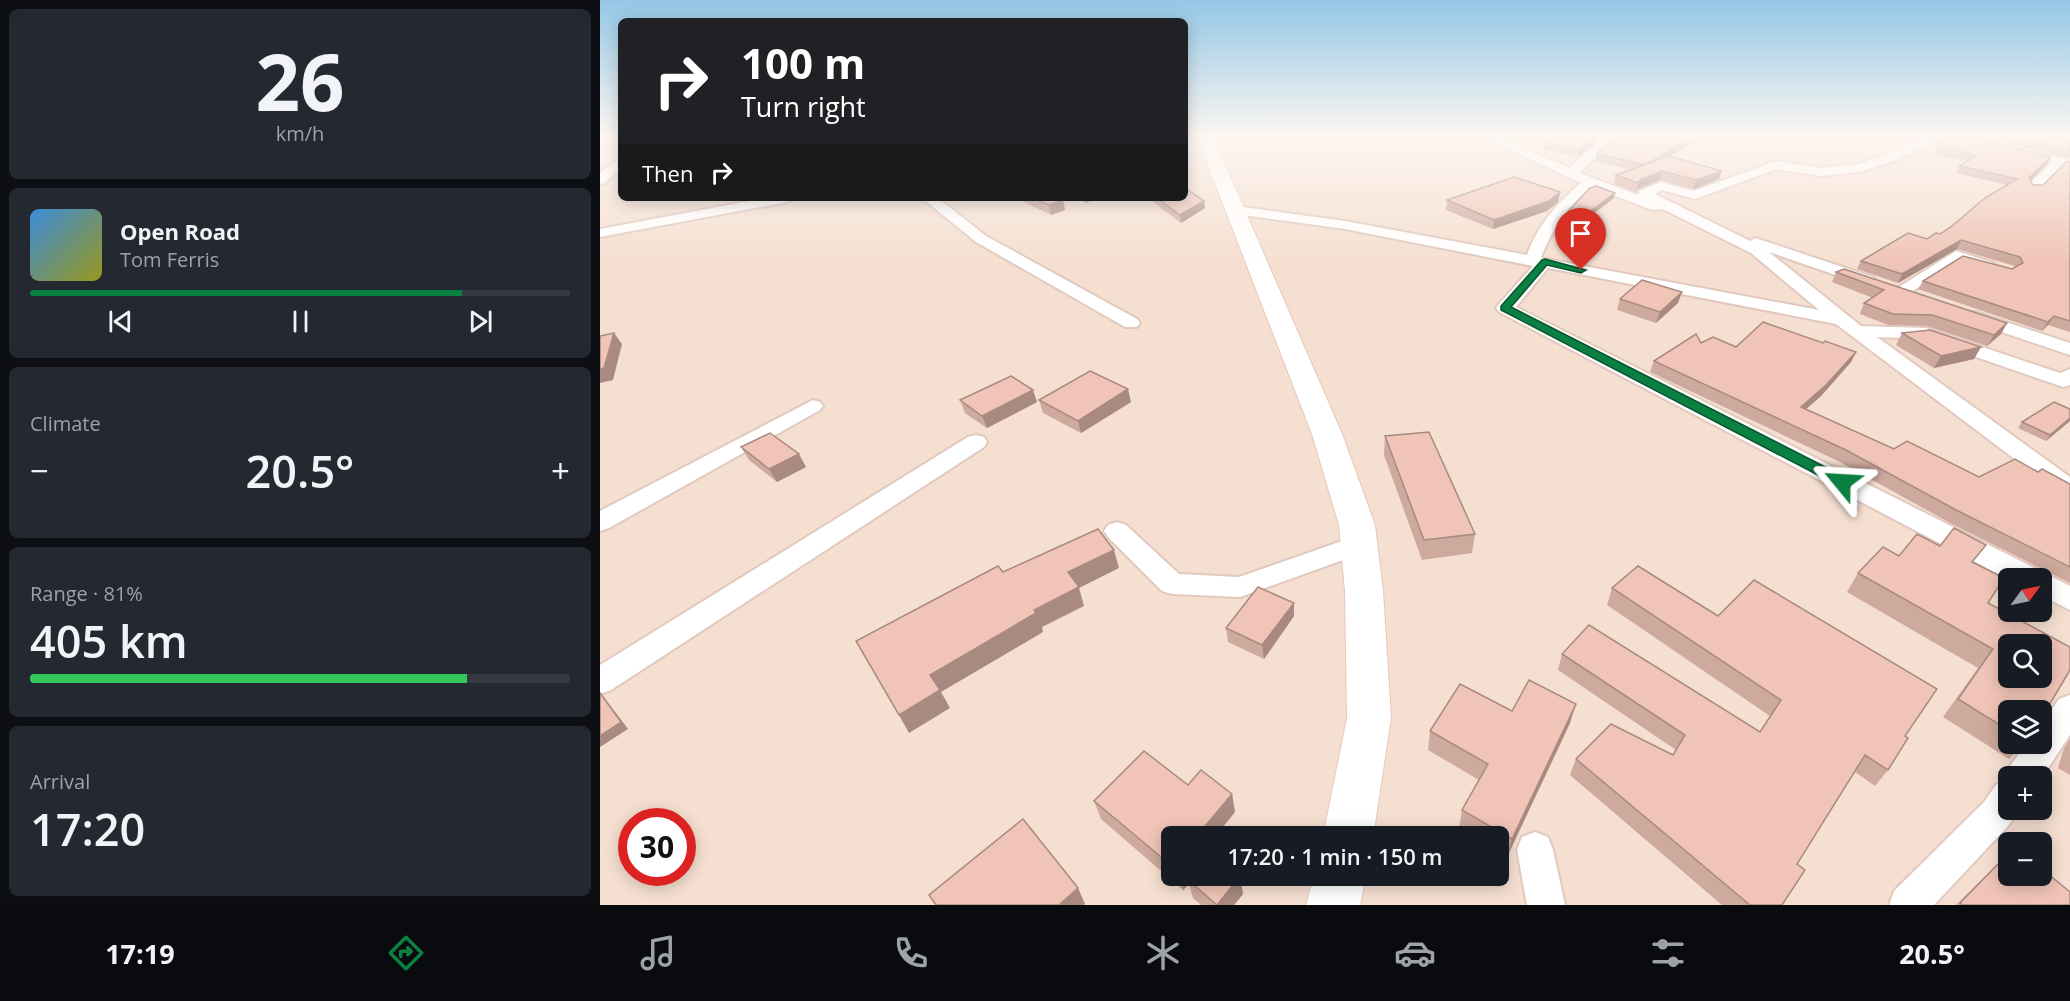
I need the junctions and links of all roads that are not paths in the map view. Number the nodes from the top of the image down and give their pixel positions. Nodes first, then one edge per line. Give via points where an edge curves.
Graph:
1 (1219, 179) edge
2 (1584, 179) edge
3 (1738, 179) edge
4 (2044, 179) edge
5 (1590, 182) junction
6 (2034, 187) edge
7 (771, 201) edge
8 (933, 201) edge
9 (1235, 210) junction
10 (1696, 221) junction
11 (600, 233) edge
12 (1539, 261) junction
13 (2008, 272) edge
14 (1899, 292) junction
15 (1923, 300) edge
16 (1964, 314) edge
17 (1842, 320) junction
18 (1131, 323) dead end
19 (1858, 331) junction
20 (2070, 349) edge
21 (2070, 375) edge
22 (813, 406) dead end
23 (976, 442) dead end
24 (2070, 489) edge
25 (600, 522) edge
26 (1117, 531) dead end
27 (1359, 544) junction
28 (2010, 568) edge
29 (2052, 589) edge
30 (2070, 599) edge
31 (600, 681) edge
32 (2070, 709) edge
33 (2030, 766) edge
34 (1998, 811) edge
35 (1350, 826) edge
36 (1535, 850) dead end
37 (1338, 886) edge
38 (1333, 905) edge
39 (1546, 905) edge
40 (1908, 905) edge

1 - 9 street
2 - 5 street
3 - 10 street via 1695,195 1661,186 1644,194
4 - 6 street
5 - 10 street
5 - 12 street via 1570,197 1553,219
7 - 11 street
8 - 18 street via 981,239
9 - 12 street via 1345,225
9 - 27 street via 1327,434 1357,525
10 - 14 street
10 - 17 street via 1756,250
12 - 17 street
12 - 28 street via 1505,308
13 - 14 street via 1956,256
14 - 15 street
16 - 20 street
17 - 19 street
19 - 21 street via 1926,334 2063,381
19 - 24 street
22 - 25 street
23 - 31 street
26 - 27 street via 1172,584 1240,587
27 - 35 street via 1369,718
29 - 30 street
32 - 33 street
34 - 40 street
36 - 39 street
37 - 38 street

